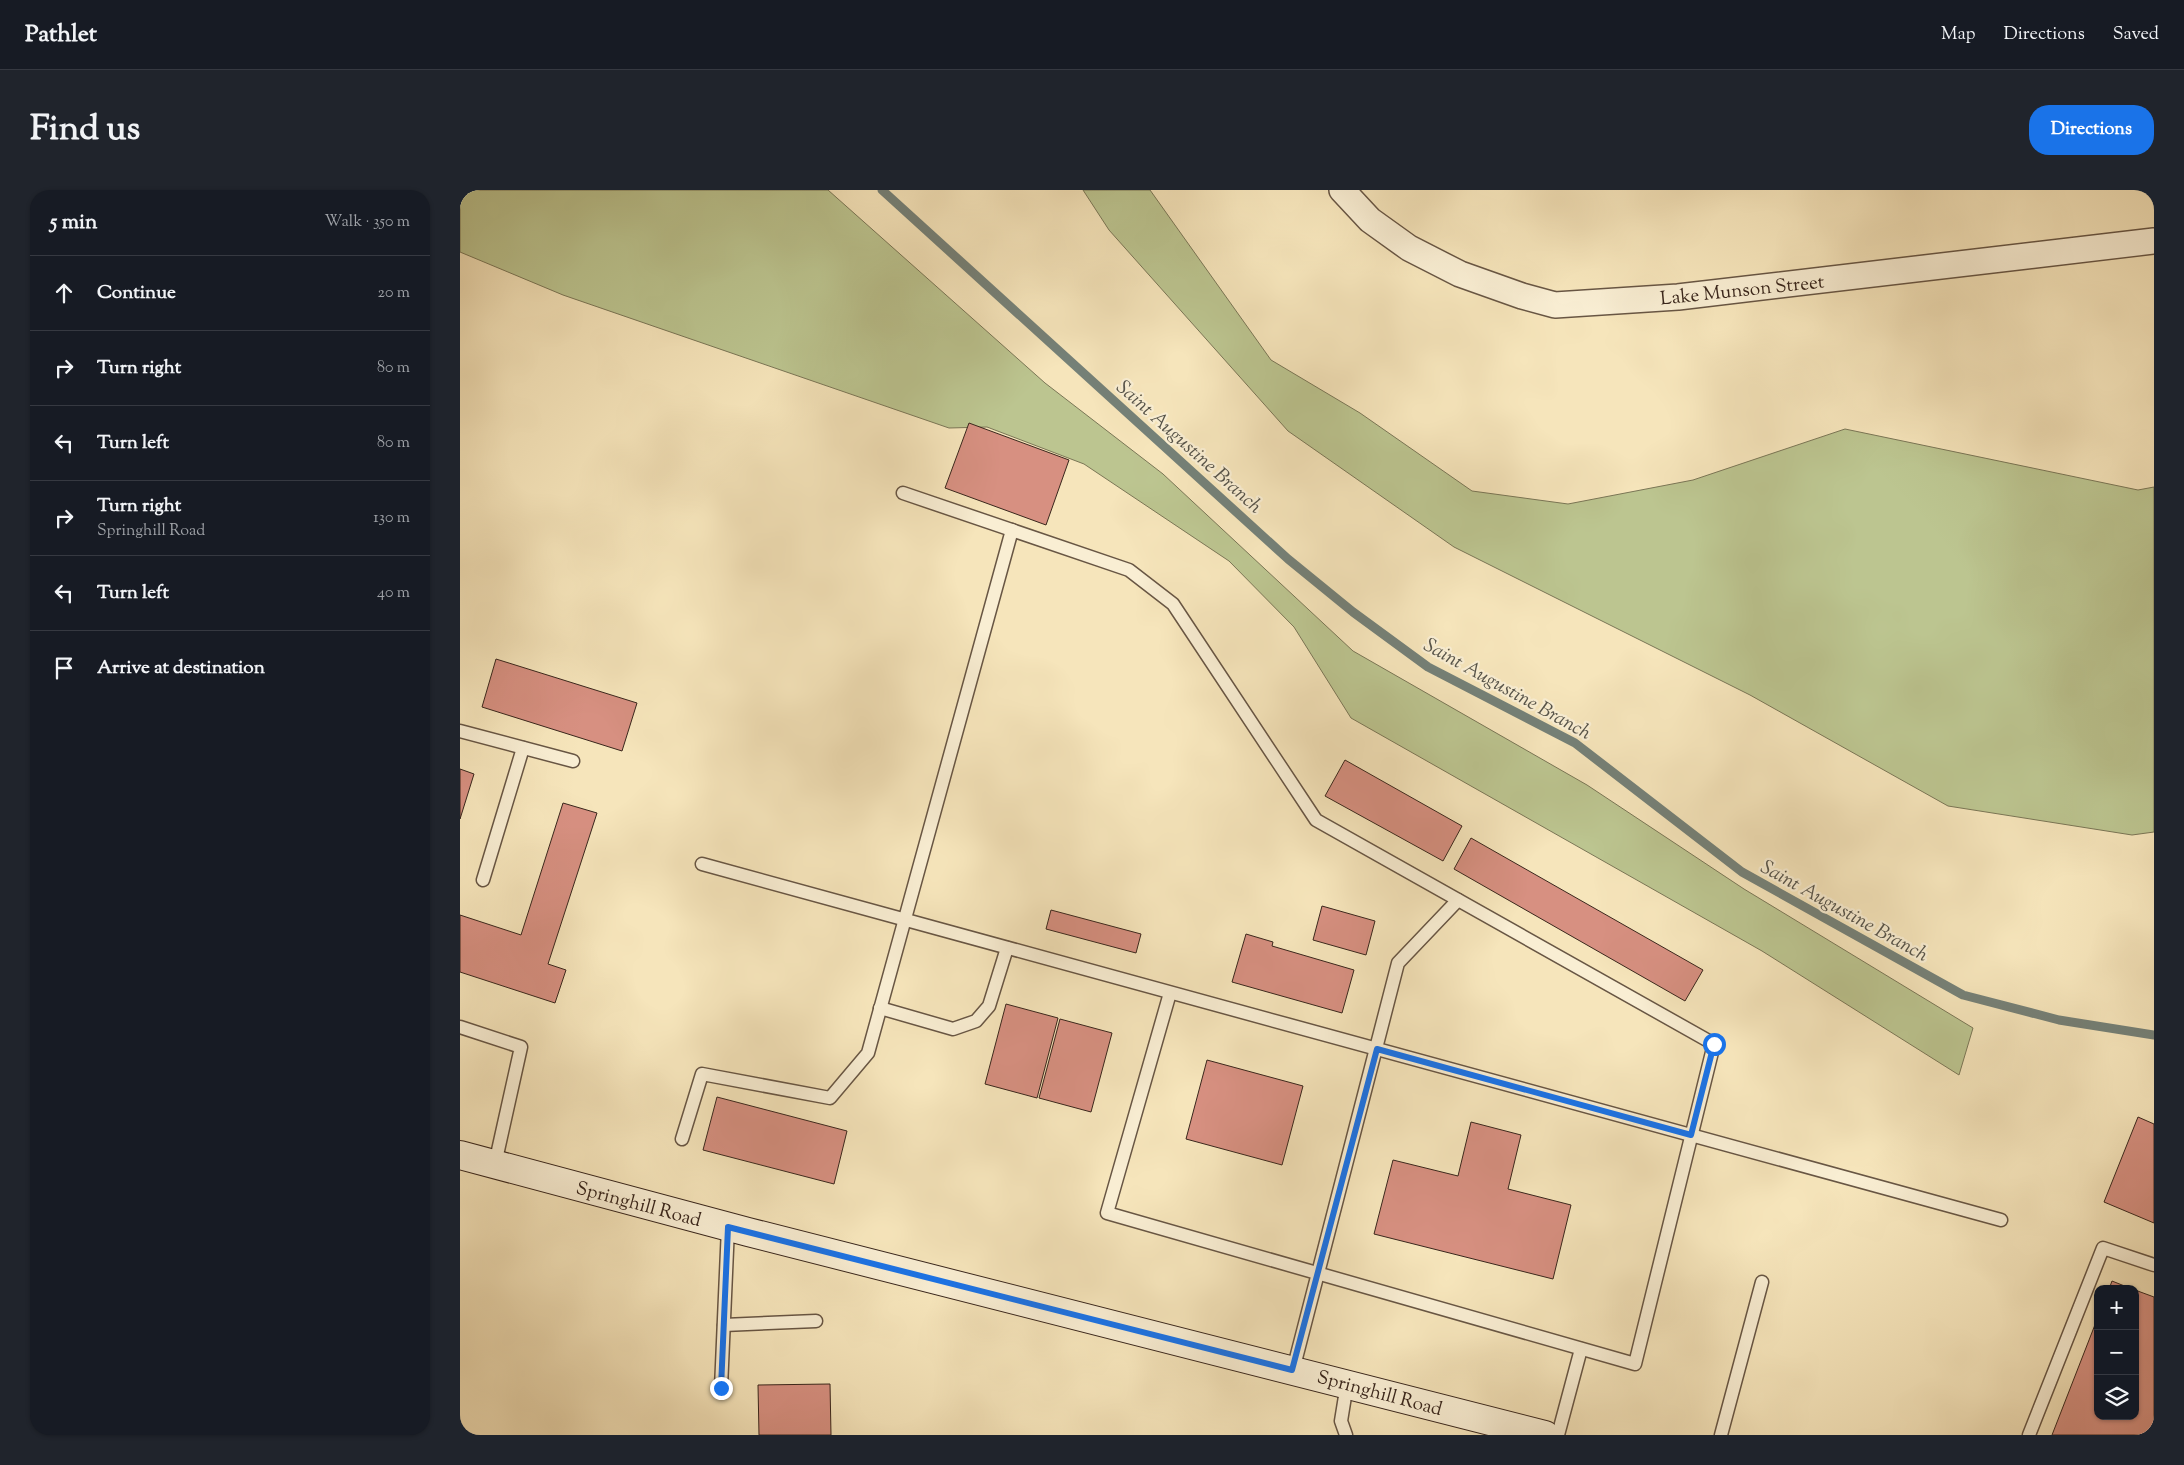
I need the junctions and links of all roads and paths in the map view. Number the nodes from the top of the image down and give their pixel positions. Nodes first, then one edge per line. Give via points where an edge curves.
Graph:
1 (1348, 197) edge
2 (2154, 241) edge
3 (904, 493) dead end
4 (1012, 530) junction
5 (460, 732) edge
6 (523, 748) junction
7 (573, 761) dead end
8 (702, 864) dead end
9 (483, 880) dead end
10 (1458, 900) junction
11 (905, 920) junction
12 (1007, 948) junction
13 (1170, 992) junction
14 (880, 1008) junction
15 (460, 1027) edge
16 (1377, 1049) junction
17 (1691, 1135) junction
18 (682, 1139) dead end
19 (460, 1154) edge
20 (495, 1164) junction
21 (2001, 1220) dead end
22 (728, 1227) junction
23 (2154, 1265) edge
24 (1317, 1273) junction
25 (1762, 1282) dead end
26 (816, 1321) dead end
27 (724, 1325) junction
28 (1582, 1349) junction
29 (1292, 1370) junction
30 (1347, 1384) junction
31 (721, 1388) dead end
32 (1346, 1435) edge
33 (1545, 1435) edge
34 (1558, 1435) edge
35 (1721, 1435) edge
36 (2029, 1435) edge

1 - 2 street, Lake Munson Street via 1370,220 1409,248 1460,274 1555,305 1678,297
3 - 4 lane
4 - 10 lane via 1129,570 1173,604 1316,820
4 - 11 lane
5 - 6 lane
6 - 7 lane
6 - 9 lane
8 - 11 lane
10 - 16 lane via 1398,963
10 - 17 lane via 1714,1044
11 - 12 lane
11 - 14 lane
12 - 13 lane
12 - 14 lane via 989,1006 976,1020 953,1029
13 - 16 lane
13 - 24 lane via 1107,1213
14 - 18 lane via 868,1053 830,1098 702,1074
15 - 20 lane via 521,1047
16 - 17 lane
16 - 24 lane
17 - 21 lane
17 - 28 lane via 1635,1364
19 - 20 main road, Springhill Road
20 - 22 main road, Springhill Road
22 - 27 lane
22 - 29 main road, Springhill Road
23 - 36 lane via 2103,1248
24 - 28 lane
24 - 29 lane
25 - 35 lane
26 - 27 lane
27 - 31 lane
28 - 34 lane
29 - 30 main road, Springhill Road
30 - 32 lane via 1341,1421
30 - 33 main road, Springhill Road via 1474,1421

